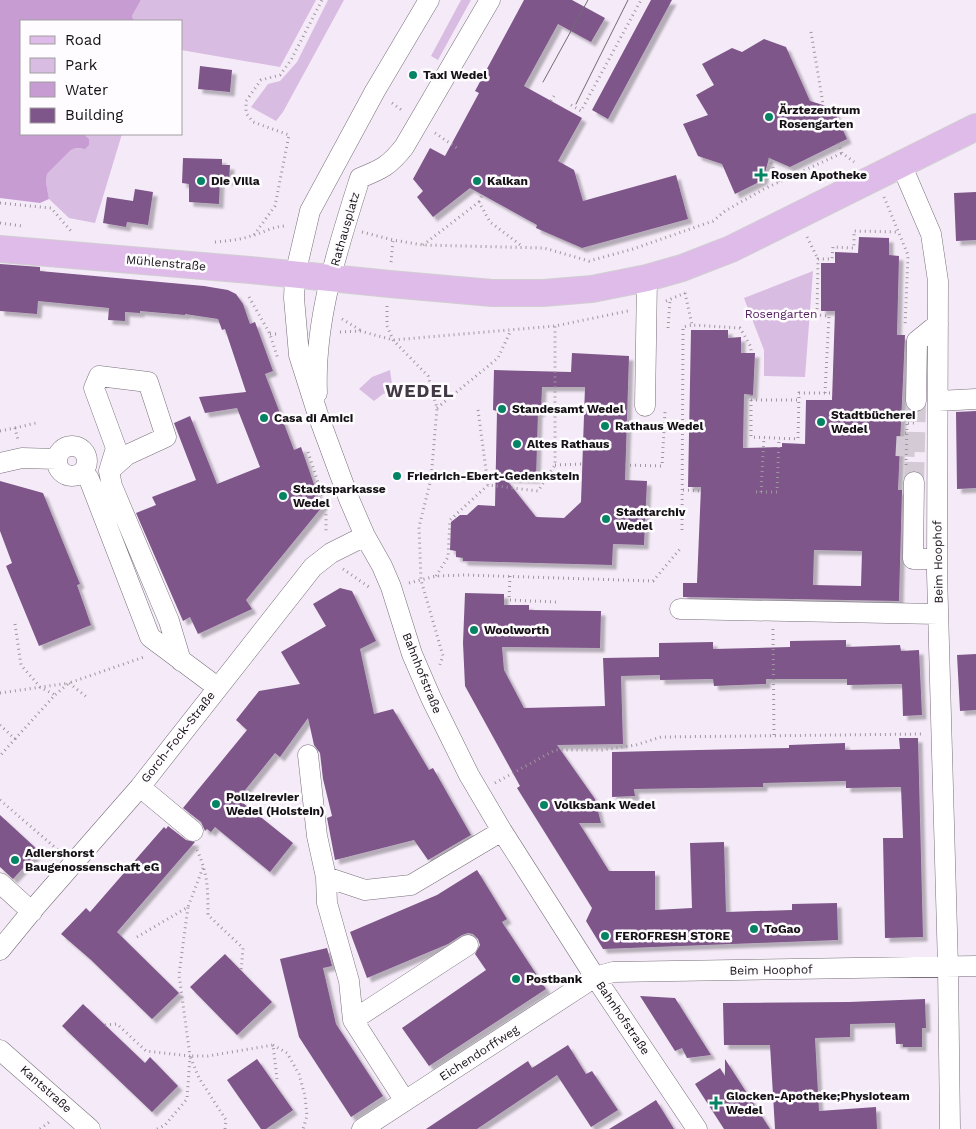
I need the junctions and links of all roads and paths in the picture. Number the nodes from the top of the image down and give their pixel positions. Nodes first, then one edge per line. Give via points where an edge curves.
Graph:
1 (322, 0) edge
2 (428, 0) edge
3 (490, 0) edge
4 (640, 0) edge
5 (811, 32) dead end
6 (554, 96) dead end
7 (552, 101) dead end
8 (823, 104) dead end
9 (571, 105) dead end
10 (976, 127) edge
11 (838, 143) dead end
12 (769, 158) dead end
13 (901, 164) junction
14 (779, 182) junction
15 (482, 195) dead end
16 (478, 202) junction
17 (886, 202) dead end
18 (0, 203) edge
19 (305, 227) junction
20 (71, 232) dead end
21 (899, 232) junction
22 (806, 236) dead end
23 (392, 240) dead end
24 (423, 245) junction
25 (524, 247) junction
26 (0, 249) edge
27 (908, 255) dead end
28 (818, 259) junction
29 (295, 275) junction
30 (647, 278) junction
31 (331, 279) junction
32 (685, 293) dead end
33 (249, 297) dead end
34 (938, 324) junction
35 (692, 325) junction
36 (555, 326) dead end
37 (511, 330) dead end
38 (392, 340) dead end
39 (751, 353) dead end
40 (279, 362) dead end
41 (825, 393) junction
42 (832, 393) dead end
43 (751, 395) dead end
44 (751, 400) junction
45 (799, 400) junction
46 (976, 400) edge
47 (916, 401) tunnel mouth
48 (938, 401) junction
49 (645, 406) dead end
50 (437, 408) junction
51 (478, 410) dead end
52 (318, 415) junction
53 (36, 423) dead end
54 (907, 423) dead end
55 (15, 428) dead end
56 (900, 433) dead end
57 (907, 433) junction
58 (764, 437) junction
59 (779, 438) junction
60 (306, 445) dead end
61 (0, 463) edge
62 (582, 464) dead end
63 (555, 465) junction
64 (625, 465) dead end
65 (662, 466) dead end
66 (109, 472) junction
67 (910, 475) joint
68 (488, 485) junction
69 (683, 490) junction
70 (701, 490) dead end
71 (756, 492) dead end
72 (762, 492) junction
73 (682, 530) dead end
74 (365, 536) junction
75 (680, 549) dead end
76 (331, 553) junction
77 (937, 559) junction
78 (436, 576) junction
79 (510, 576) junction
80 (421, 580) junction
81 (407, 583) dead end
82 (556, 602) dead end
83 (680, 610) dead end
84 (773, 612) junction
85 (938, 614) junction
86 (15, 624) dead end
87 (174, 655) junction
88 (69, 683) junction
89 (40, 687) junction
90 (217, 687) junction
91 (0, 693) edge
92 (55, 695) junction
93 (88, 698) dead end
94 (431, 698) junction
95 (0, 725) edge
96 (942, 734) junction
97 (774, 736) junction
98 (15, 739) junction
99 (308, 755) dead end
100 (0, 756) edge
101 (494, 784) dead end
102 (140, 787) junction
103 (0, 800) edge
104 (502, 831) junction
105 (195, 840) joint
106 (74, 864) junction
107 (204, 865) junction
108 (326, 877) junction
109 (0, 883) edge
110 (188, 906) junction
111 (32, 912) junction
112 (137, 937) dead end
113 (468, 945) dead end
114 (0, 950) edge
115 (948, 966) junction
116 (976, 966) edge
117 (241, 971) dead end
118 (595, 977) junction
119 (353, 1020) junction
120 (105, 1025) dead end
121 (273, 1045) junction
122 (0, 1050) edge
123 (190, 1056) junction
124 (277, 1079) dead end
125 (405, 1101) junction
126 (90, 1129) edge
127 (157, 1129) edge
128 (225, 1129) edge
129 (303, 1129) edge
130 (362, 1129) edge
131 (697, 1129) edge
132 (950, 1129) edge

1 - 19 path via 291,60 280,74 261,80 246,101 246,113 253,122 289,135 275,206 253,236 282,226
2 - 19 street, Rathausplatz via 334,165
3 - 31 street, Rathausplatz via 404,147 388,165 360,178
4 - 9 path via 581,110
5 - 8 path
6 - 7 path
10 - 13 main road
11 - 14 path via 842,153
12 - 14 path
13 - 30 main road via 731,249
13 - 34 street, Beim Hoophof via 931,234 938,281
14 - 25 path via 725,211 713,221 589,261 544,248
15 - 16 path
16 - 24 path
16 - 25 path via 490,222
17 - 21 path
18 - 20 path via 51,208
19 - 29 street, Rathausplatz
21 - 27 path
21 - 28 path via 854,232 854,248 833,248 832,259
22 - 28 path
23 - 24 path
24 - 25 path
26 - 29 main road, Mühlenstraße
28 - 41 path via 817,315 830,316
29 - 31 main road, Mühlenstraße
29 - 52 street, Rathausplatz via 299,355
30 - 31 main road via 592,289 544,293 492,293
30 - 49 street
31 - 52 street, Rathausplatz via 316,365
32 - 35 path
33 - 40 path via 270,334
34 - 47 street via 918,341
34 - 48 street, Beim Hoophof
35 - 39 path via 740,328
35 - 69 path via 683,327
36 - 63 path
37 - 50 path via 498,358
38 - 50 path via 428,376
41 - 42 path
41 - 45 path via 799,393
43 - 44 path
44 - 45 path
44 - 58 path via 751,437
45 - 59 path via 798,439
46 - 48 street
48 - 77 street, Beim Hoophof
50 - 80 path via 431,478 419,527
51 - 68 path
52 - 74 street, Rathausplatz
53 - 55 path
54 - 57 path
56 - 57 path
57 - 67 path
58 - 59 path
58 - 72 path
59 - 72 path via 777,492
60 - 76 path via 326,507 326,537
61 - 87 street via 22,458 57,459 60,471 65,474 78,475 83,471 89,479 150,637
62 - 63 path
63 - 68 path via 538,491
64 - 65 path
66 - 66 street via 127,455 166,437 148,382 99,376 94,388 116,448
66 - 87 street via 169,621
67 - 77 street via 912,559
68 - 78 path via 450,520 448,557
69 - 70 path
69 - 73 path
71 - 72 path
74 - 76 street, Gorch-Fock-Straße
74 - 94 street, Bahnhofstraße via 391,587 412,654
75 - 79 path via 653,581
76 - 90 street, Gorch-Fock-Straße via 313,567
77 - 85 street, Beim Hoophof
78 - 79 path
78 - 80 path
79 - 82 path via 509,600
80 - 81 path
80 - 94 path via 443,656
83 - 84 street
84 - 85 street
84 - 97 path
85 - 96 street, Beim Hoophof
86 - 89 path via 21,664
87 - 88 path
87 - 90 street
88 - 89 path
88 - 92 path
88 - 93 path
89 - 91 path
89 - 92 path
90 - 102 street, Gorch-Fock-Straße
92 - 98 path
94 - 104 street, Bahnhofstraße via 469,775
95 - 98 path
96 - 97 path
96 - 115 street, Beim Hoophof
97 - 101 path via 661,737 636,746 555,750
98 - 100 path
99 - 108 street via 317,836
102 - 105 street
102 - 106 street, Gorch-Fock-Straße
103 - 106 path
104 - 108 street via 410,885 365,890
104 - 118 street, Bahnhofstraße
105 - 107 path
106 - 111 street, Gorch-Fock-Straße
107 - 110 path
107 - 117 path via 208,883 208,915 243,948
108 - 119 street via 327,903 349,981
109 - 111 street
110 - 112 path
110 - 123 path via 179,975
111 - 114 street, Gorch-Fock-Straße
113 - 119 street
115 - 116 street, Beim Hoophof
115 - 118 street, Beim Hoophof via 613,972
115 - 132 street, Beim Hoophof
118 - 125 street, Eichendorffweg
118 - 131 street, Bahnhofstraße
119 - 125 street
120 - 123 path via 117,1024 146,1051
121 - 123 path
121 - 124 path
121 - 129 path via 288,1053 299,1074 307,1116
122 - 126 street, Kantstraße
123 - 127 path via 187,1098 165,1126
123 - 128 path via 199,1078 226,1120
125 - 130 street, Eichendorffweg

